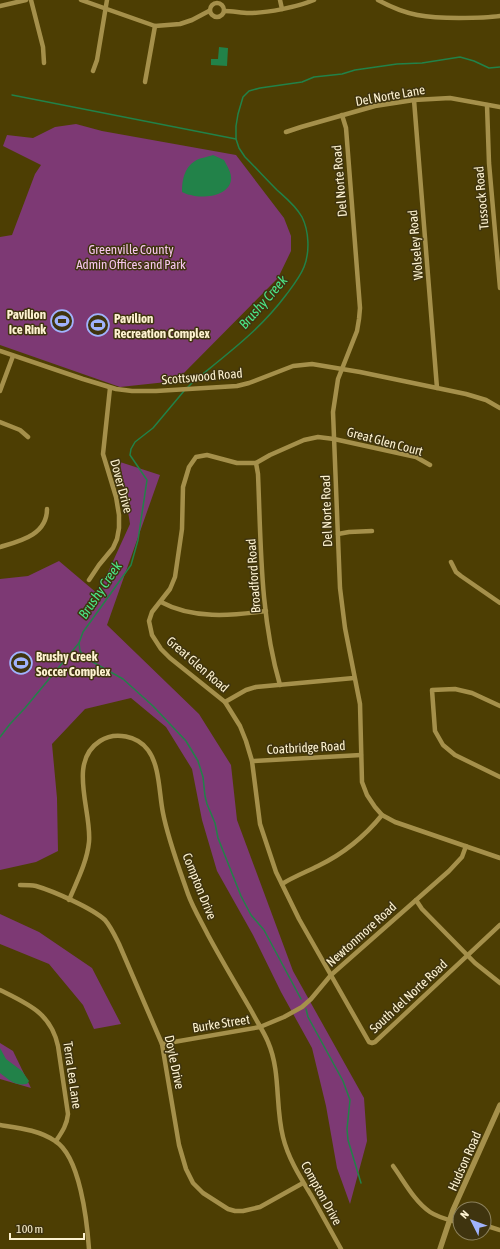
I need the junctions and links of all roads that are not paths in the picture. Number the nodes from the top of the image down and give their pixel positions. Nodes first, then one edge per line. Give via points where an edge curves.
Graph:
1 (26, 0) edge
2 (31, 0) edge
3 (81, 0) edge
4 (107, 0) edge
5 (280, 0) edge
6 (314, 0) edge
7 (378, 0) edge
8 (217, 1) edge
9 (0, 6) edge
10 (106, 8) junction
11 (282, 9) junction
12 (209, 11) junction
13 (224, 11) junction
14 (500, 16) edge
15 (155, 26) junction
16 (44, 62) dead end
17 (93, 71) dead end
18 (145, 82) dead end
19 (414, 100) junction
20 (487, 105) junction
21 (500, 107) edge
22 (342, 115) junction
23 (286, 132) dead end
24 (500, 288) edge
25 (0, 351) edge
26 (13, 356) junction
27 (342, 368) junction
28 (110, 388) junction
29 (438, 388) junction
30 (0, 391) edge
31 (500, 408) edge
32 (0, 422) edge
33 (28, 437) dead end
34 (334, 439) junction
35 (256, 464) junction
36 (430, 465) dead end
37 (47, 509) dead end
38 (372, 531) dead end
39 (338, 534) junction
40 (0, 547) edge
41 (451, 562) dead end
42 (89, 580) dead end
43 (161, 602) junction
44 (500, 603) edge
45 (266, 611) junction
46 (354, 678) junction
47 (280, 685) junction
48 (225, 702) junction
49 (500, 706) edge
50 (361, 755) junction
51 (252, 761) junction
52 (500, 777) edge
53 (382, 815) junction
54 (466, 846) junction
55 (500, 858) edge
56 (282, 884) junction
57 (20, 885) dead end
58 (70, 900) junction
59 (416, 900) junction
60 (500, 925) edge
61 (468, 956) junction
62 (331, 975) junction
63 (500, 983) edge
64 (0, 990) edge
65 (260, 1028) junction
66 (162, 1044) junction
67 (500, 1105) edge
68 (0, 1125) edge
69 (56, 1141) junction
70 (393, 1166) dead end
71 (303, 1183) junction
72 (450, 1220) junction
73 (89, 1249) edge
74 (341, 1249) edge
75 (440, 1249) edge

1 - 9 street
2 - 16 street via 43,47
3 - 10 street
4 - 10 street
5 - 11 street
6 - 11 street
7 - 14 street via 424,17
8 - 12 street via 210,6
8 - 13 street
10 - 15 street
10 - 17 street
11 - 13 street via 256,13
12 - 13 street via 216,18
12 - 15 street via 180,24
15 - 18 street
19 - 20 street, Del Norte Lane via 450,98
19 - 22 street, Del Norte Lane via 375,106
19 - 29 street, Wolseley Road
20 - 21 street, Del Norte Lane
20 - 24 street, Tussock Road
22 - 23 street, Del Norte Lane
22 - 27 street, Del Norte Road via 346,128 360,308 358,325
25 - 26 street, Scottswood Road
26 - 28 street, Scottswood Road
26 - 30 street
27 - 28 street, Scottswood Road via 300,364 237,386 132,391
27 - 29 street, Scottswood Road
27 - 34 street, Del Norte Road via 334,402
28 - 42 street, Dover Drive via 103,454 120,515 119,528 113,548
29 - 31 street, Scottswood Road via 477,397
32 - 33 street via 20,430
34 - 35 street via 318,437 304,440
34 - 36 street, Great Glen Court via 416,457
34 - 39 street, Del Norte Road
35 - 43 street, Great Glen Road via 237,463 207,455 193,460 183,487 182,529 175,576
35 - 45 street, Broadford Road
37 - 40 street via 43,524 32,536
38 - 39 street
39 - 46 street, Del Norte Road via 341,606
41 - 44 street via 456,572
43 - 45 street via 179,610 208,614
43 - 48 street, Great Glen Road via 152,612 149,621 155,641 170,658
45 - 47 street, Broadford Road
46 - 47 street
46 - 50 street, Del Norte Road via 360,704
47 - 48 street via 250,688
48 - 51 street, Great Glen Road via 243,731
49 - 52 street via 472,693 432,690 435,731 443,746 455,755
50 - 51 street, Coatbridge Road
50 - 53 street, Del Norte Road via 364,789
51 - 56 street, Great Glen Road via 260,824
53 - 54 street, Del Norte Road via 395,822
53 - 56 street via 366,833 341,853
54 - 55 street
54 - 59 street, Newtonmore Road via 462,857
56 - 62 street, Great Glen Road
57 - 58 street, Doyle Drive via 35,886
58 - 65 street, Compton Drive via 84,864 89,842 82,780 85,758 94,745 108,737 132,738 144,745 154,762 163,814 192,904
58 - 66 street, Doyle Drive via 96,913 111,928
59 - 61 street
59 - 62 street, Newtonmore Road
60 - 61 street, South del Norte Road
61 - 62 street, South del Norte Road via 372,1043 367,1039
61 - 63 street
62 - 65 street, Newtonmore Road via 306,1003
64 - 69 street, Terra Lea Lane via 38,1011 49,1022 56,1036 68,1120
65 - 66 street, Burke Street
65 - 71 street, Compton Drive via 273,1056 282,1135
66 - 71 street, Doyle Drive via 182,1159 189,1177 197,1188 228,1209 243,1212 260,1207
67 - 72 street, Hudson Road
68 - 69 street via 37,1132
69 - 73 street via 68,1153 77,1174
70 - 72 street via 422,1205 436,1215
71 - 74 street, Compton Drive
72 - 75 street, Hudson Road

